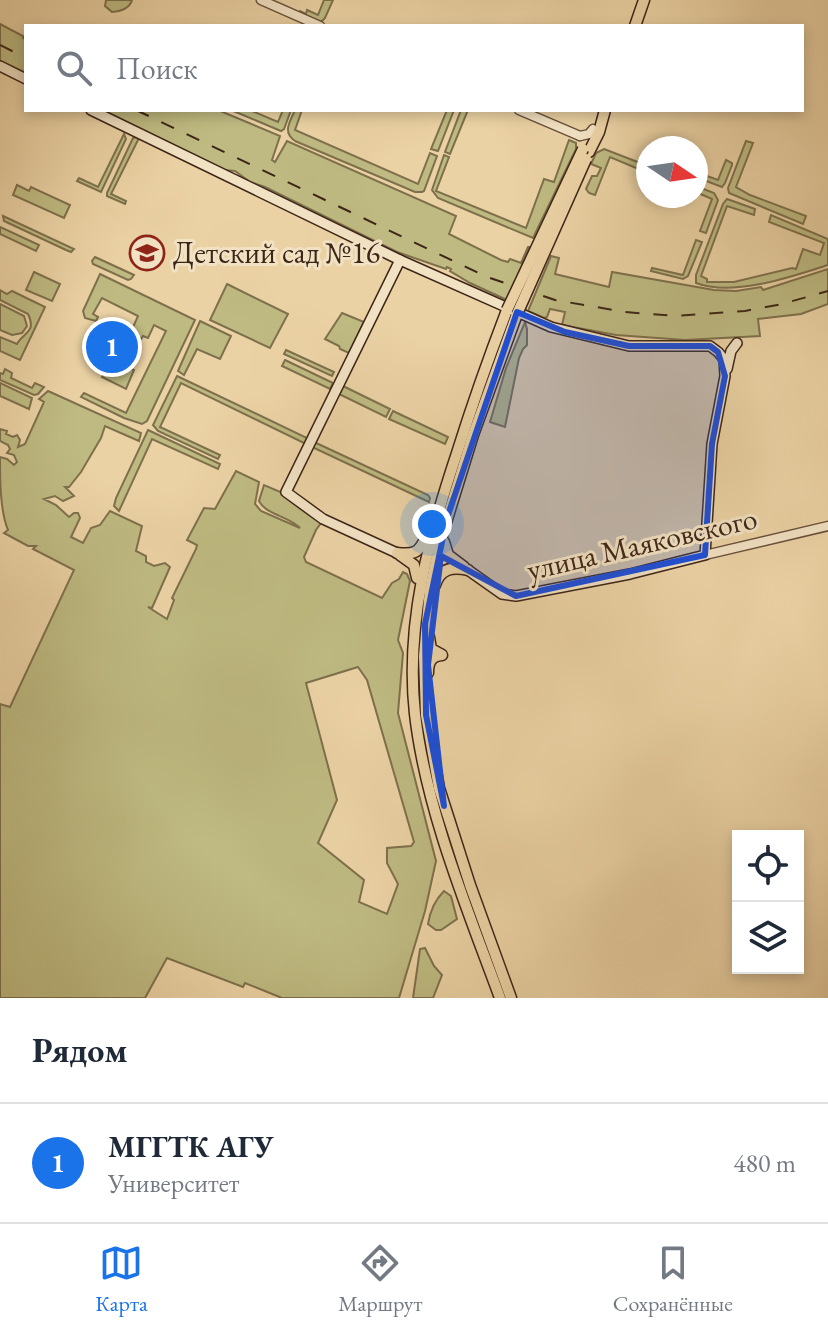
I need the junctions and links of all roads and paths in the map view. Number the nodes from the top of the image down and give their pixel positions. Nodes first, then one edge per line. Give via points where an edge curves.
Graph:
1 (261, 0) edge
2 (644, 0) edge
3 (315, 24) edge
4 (636, 24) edge
5 (0, 66) edge
6 (24, 78) edge
7 (95, 112) edge
8 (524, 112) edge
9 (602, 112) edge
10 (603, 112) edge
11 (593, 129) junction
12 (580, 136) junction
13 (585, 150) junction
14 (400, 260) junction
15 (512, 312) junction
16 (737, 343) dead end
17 (725, 376) junction
18 (447, 500) junction
19 (828, 526) edge
20 (426, 537) junction
21 (444, 542) junction
22 (397, 553) junction
23 (705, 555) junction
24 (470, 571) junction
25 (425, 586) junction
26 (444, 806) junction
27 (500, 998) edge
28 (511, 998) edge

1 - 3 street
2 - 4 main road
5 - 6 main road
7 - 14 main road
8 - 12 street
9 - 11 main road
10 - 13 main road via 599,132
11 - 12 street
11 - 13 main road
12 - 13 street
13 - 15 main road, bridge
14 - 17 main road via 565,332 629,346 710,346 724,359
14 - 22 main road via 286,492 323,519
15 - 18 main road
15 - 18 main road via 489,357
16 - 17 main road
17 - 23 main road via 712,444
18 - 20 main road
18 - 21 main road
18 - 25 main road
19 - 23 street, улица Маяковского
20 - 22 main road via 414,553
20 - 25 main road
21 - 24 main road via 448,555
21 - 25 main road
22 - 25 main road via 414,565
23 - 24 main road, улица Маяковского via 516,596 502,594
24 - 25 main road via 445,571
25 - 26 main road via 424,688
25 - 26 main road via 429,641 442,655 428,665
25 - 27 main road via 413,679 427,780
26 - 28 main road

